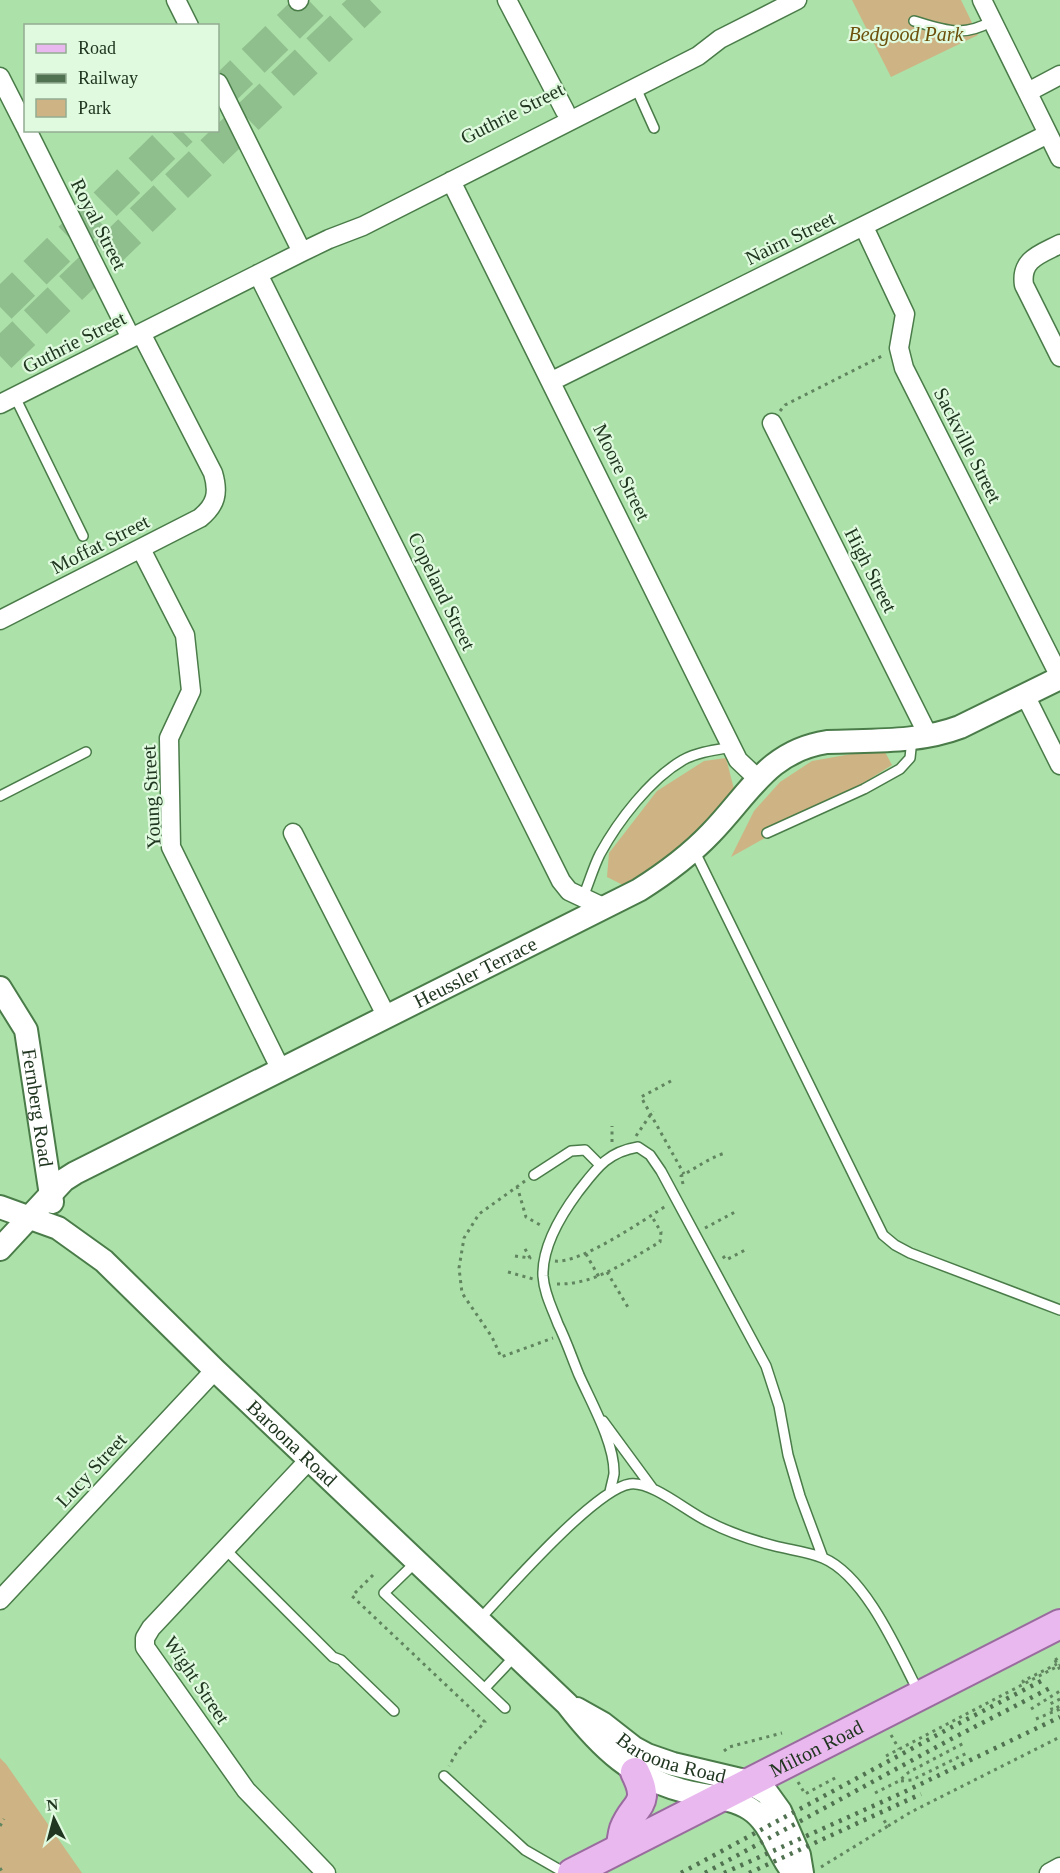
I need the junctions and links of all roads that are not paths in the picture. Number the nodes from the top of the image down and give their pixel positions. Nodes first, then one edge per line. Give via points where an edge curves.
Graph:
1 (176, 0) edge
2 (507, 0) edge
3 (797, 0) edge
4 (982, 0) edge
5 (914, 21) dead end
6 (992, 21) junction
7 (188, 24) edge
8 (720, 39) junction
9 (1060, 75) edge
10 (0, 77) edge
11 (219, 85) edge
12 (636, 88) junction
13 (1028, 92) junction
14 (565, 111) junction
15 (24, 125) edge
16 (654, 128) dead end
17 (28, 132) edge
18 (1048, 134) junction
19 (1060, 158) edge
20 (451, 181) junction
21 (864, 227) junction
22 (329, 238) junction
23 (1060, 244) edge
24 (302, 252) junction
25 (258, 274) junction
26 (136, 335) junction
27 (1060, 357) edge
28 (552, 381) junction
29 (7, 400) edge
30 (772, 423) road end
31 (215, 501) joint
32 (83, 536) dead end
33 (141, 549) junction
34 (0, 620) edge
35 (1060, 677) edge
36 (1025, 695) junction
37 (921, 738) junction
38 (732, 747) junction
39 (86, 752) dead end
40 (1060, 765) edge
41 (758, 778) junction
42 (0, 796) edge
43 (293, 832) dead end
44 (766, 833) dead end
45 (694, 850) junction
46 (583, 897) junction
47 (605, 908) junction
48 (0, 988) edge
49 (387, 1017) junction
50 (281, 1070) junction
51 (599, 1164) junction
52 (534, 1175) road end
53 (51, 1194) junction
54 (0, 1207) edge
55 (30, 1217) junction
56 (61, 1231) junction
57 (0, 1249) edge
58 (1060, 1310) edge
59 (215, 1370) junction
60 (600, 1416) junction
61 (309, 1460) junction
62 (653, 1489) junction
63 (610, 1492) junction
64 (225, 1549) junction
65 (823, 1558) junction
66 (417, 1561) junction
67 (0, 1600) edge
68 (479, 1620) junction
69 (1060, 1624) edge
70 (516, 1655) junction
71 (485, 1688) junction
72 (920, 1694) junction
73 (567, 1704) junction
74 (505, 1708) dead end
75 (394, 1711) dead end
76 (635, 1772) junction
77 (444, 1776) road end
78 (749, 1782) junction
79 (717, 1798) junction
80 (620, 1848) junction
81 (1060, 1867) edge
82 (812, 1870) edge
83 (326, 1873) edge
84 (565, 1873) edge
85 (572, 1873) edge
86 (794, 1873) edge
87 (1049, 1873) edge

1 - 7 street
2 - 14 street
3 - 8 street, Guthrie Street
4 - 6 street
5 - 6 lane via 954,32 979,29
6 - 13 street
8 - 12 street, Guthrie Street via 698,56
8 - 14 street, Guthrie Street via 694,45
9 - 13 street
10 - 15 street, Royal Street
11 - 24 street
12 - 16 lane
12 - 20 street, Guthrie Street
13 - 18 street
14 - 22 street, Guthrie Street via 357,216
17 - 26 street, Royal Street
18 - 19 street
18 - 21 street, Nairn Street
20 - 22 street, Guthrie Street via 363,226
20 - 28 street, Moore Street
21 - 28 street, Nairn Street
21 - 35 street, Sackville Street via 905,314 899,348 904,368
22 - 24 street, Guthrie Street
23 - 27 street via 1032,259 1023,276
24 - 25 street, Guthrie Street
25 - 26 street, Guthrie Street
25 - 46 street, Copeland Street via 561,881 569,891
26 - 29 street, Guthrie Street
26 - 31 street, Royal Street via 213,473
28 - 38 street, Moore Street
29 - 32 lane
30 - 37 street, High Street
31 - 33 street, Moffat Street via 200,518
33 - 34 street, Moffat Street
33 - 50 street, Young Street via 185,634 190,691 169,738 171,848
35 - 36 street, Heussler Terrace
36 - 37 street, Heussler Terrace via 960,727
36 - 40 street
37 - 41 street, Heussler Terrace via 813,744 787,755
37 - 44 lane via 900,769
38 - 41 street, Moore Street via 742,765
38 - 46 lane via 684,760 645,792 599,856
39 - 42 lane
41 - 45 street, Heussler Terrace
43 - 49 street
45 - 47 street, Heussler Terrace via 662,876
45 - 58 lane via 883,1235 910,1253
46 - 47 street, Copeland Street
47 - 49 street, Heussler Terrace
48 - 53 street, Fernberg Road via 26,1030
49 - 50 street, Heussler Terrace
50 - 53 street, Heussler Terrace via 75,1173
51 - 52 lane via 591,1154 578,1149
51 - 60 lane via 552,1236 543,1275 546,1294
51 - 65 lane via 624,1149 638,1147 661,1170 766,1366 800,1496
53 - 55 street, Heussler Terrace
53 - 56 street, Fernberg Road via 53,1218
54 - 55 street, Baroona Road
55 - 56 street, Baroona Road
55 - 57 street, Heussler Terrace
56 - 59 street, Baroona Road via 112,1268
59 - 61 street, Baroona Road
59 - 67 street, Lucy Street
60 - 62 lane
60 - 63 lane via 614,1473
61 - 64 street, Wight Street
61 - 66 street, Baroona Road
62 - 63 lane via 631,1484
62 - 65 lane via 732,1533
63 - 68 lane via 568,1527
64 - 75 lane via 333,1657 341,1660
64 - 83 street, Wight Street via 151,1628 145,1647 246,1790
65 - 72 lane via 854,1581 872,1605
66 - 68 street, Baroona Road
66 - 71 lane via 384,1593
68 - 70 street, Baroona Road
69 - 72 main road, Milton Road
70 - 71 lane
70 - 73 street, Baroona Road
71 - 74 lane
72 - 78 main road, Milton Road
73 - 76 street, Baroona Road via 590,1733
73 - 78 street, Baroona Road via 647,1755
76 - 79 street, Baroona Road via 675,1789
76 - 80 main road via 641,1785 641,1801 624,1828
77 - 84 lane via 525,1850
78 - 79 main road, Milton Road
78 - 82 street via 767,1793 780,1811 799,1855
79 - 80 main road, Milton Road
79 - 86 street, Baroona Road via 743,1805 758,1815
80 - 85 main road, Milton Road
81 - 87 street

